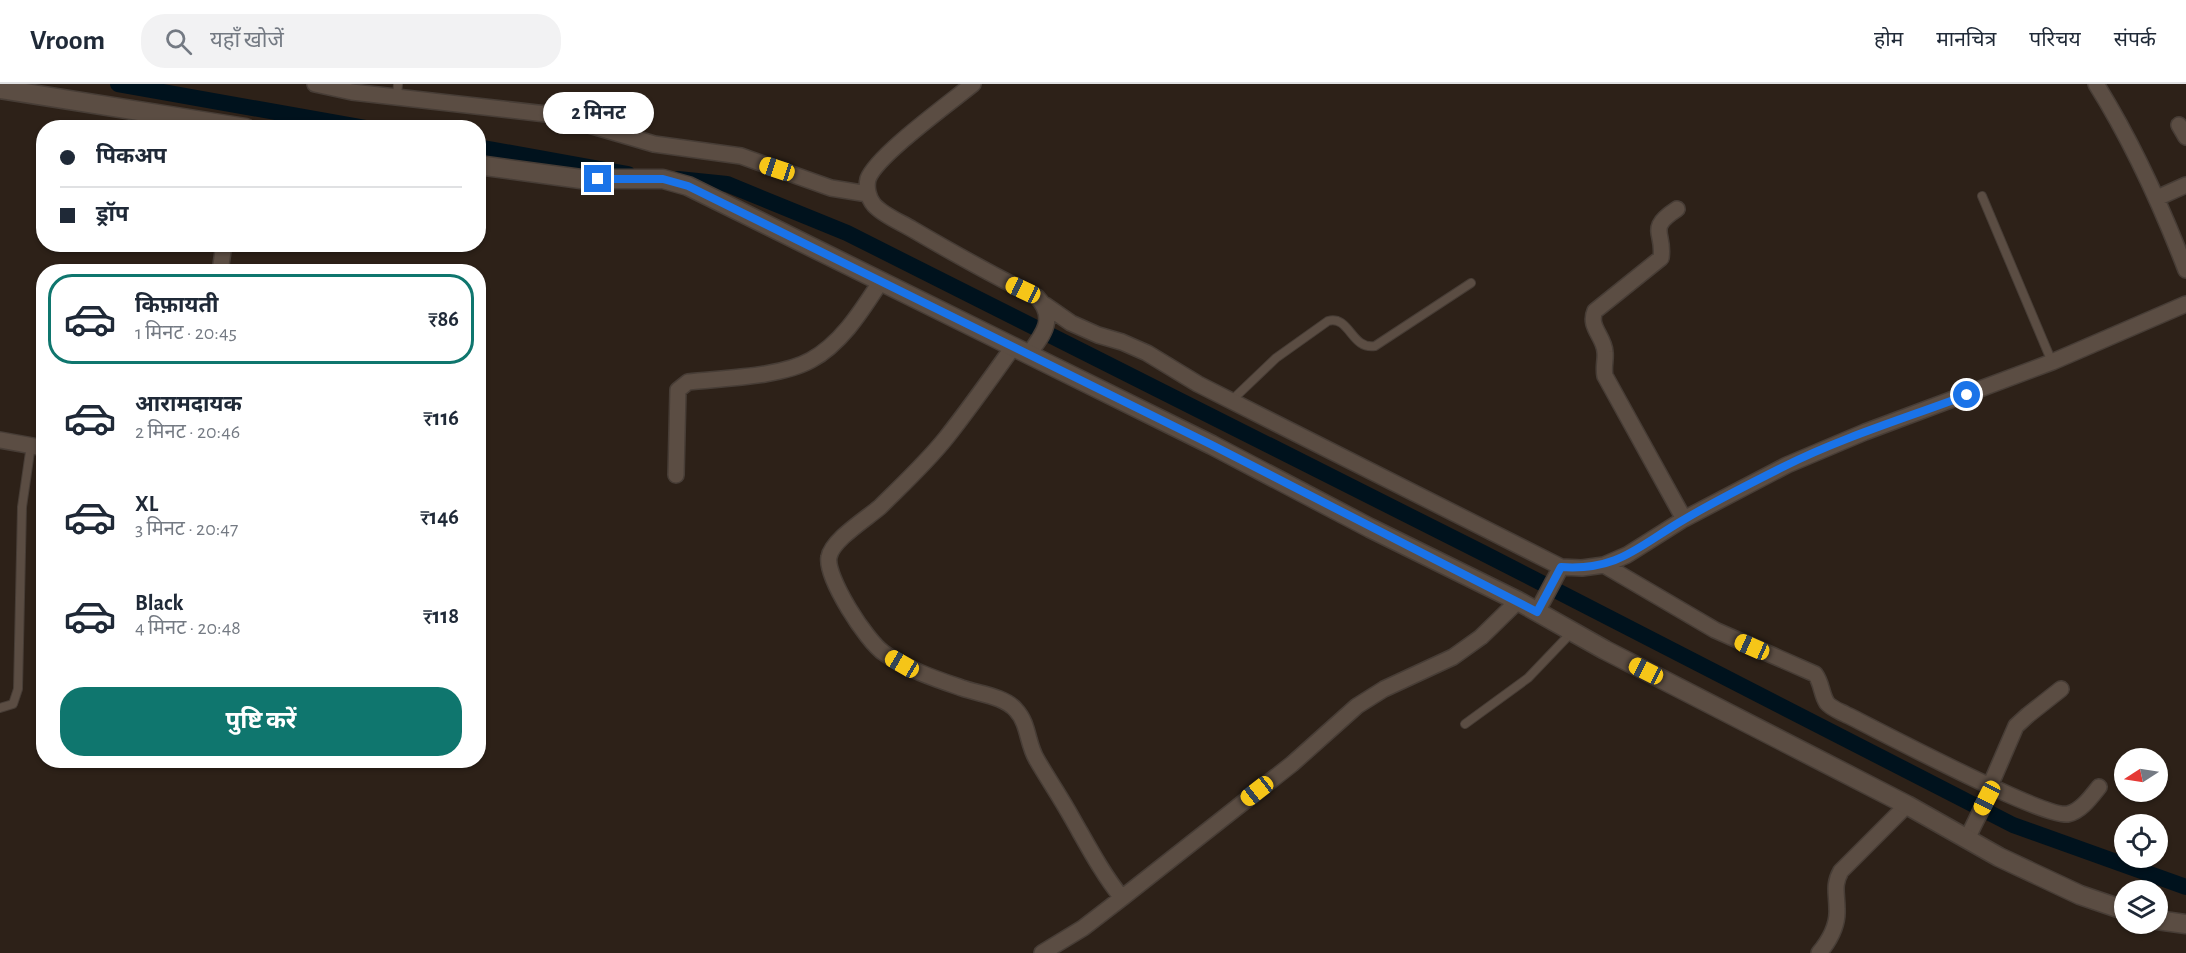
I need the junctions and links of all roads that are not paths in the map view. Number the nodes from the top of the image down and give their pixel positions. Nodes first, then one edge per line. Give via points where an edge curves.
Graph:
1 (315, 84) edge
2 (973, 84) edge
3 (2096, 84) edge
4 (0, 89) edge
5 (397, 90) edge
6 (200, 120) edge
7 (486, 166) edge
8 (2186, 185) edge
9 (868, 194) junction
10 (1982, 196) dead end
11 (2157, 198) junction
12 (1677, 209) dead end
13 (2186, 270) edge
14 (881, 281) junction
15 (1471, 283) dead end
16 (2186, 304) edge
17 (1045, 305) junction
18 (1021, 351) junction
19 (2052, 362) junction
20 (1231, 401) junction
21 (0, 440) edge
22 (36, 446) edge
23 (36, 450) edge
24 (676, 475) dead end
25 (1684, 519) junction
26 (1604, 565) junction
27 (1557, 573) junction
28 (1518, 601) junction
29 (1540, 605) junction
30 (1572, 632) junction
31 (2061, 689) dead end
32 (0, 708) edge
33 (1465, 724) dead end
34 (2099, 787) dead end
35 (1989, 792) junction
36 (1907, 805) junction
37 (1967, 839) junction
38 (1122, 898) junction
39 (2114, 907) edge
40 (2168, 922) edge
41 (2186, 924) edge
42 (1823, 951) edge
43 (1042, 953) edge

1 - 5 street via 352,92
2 - 9 street via 875,167 868,180
3 - 11 street via 2138,156
4 - 6 street
5 - 9 street via 555,114 654,144 741,156 831,188
7 - 14 street via 581,179 663,179 688,186
8 - 11 street
9 - 17 street via 884,213
10 - 19 lane
11 - 13 street
12 - 25 street via 1659,224 1661,258 1595,311 1592,318 1605,352 1605,376
14 - 18 street
14 - 24 street via 847,330 811,360 787,369 682,385 678,390
15 - 20 lane via 1376,346 1360,344 1340,322 1328,321 1276,358
16 - 19 street
17 - 18 street via 1047,321 1040,339
17 - 20 street via 1071,323 1148,353
18 - 28 street
18 - 38 street via 921,466 834,545 828,566 862,630 882,652 902,664 1015,708 1036,759 1090,852
19 - 25 street via 1797,461
20 - 27 street
21 - 22 street
23 - 32 lane via 22,507 18,689 13,704
25 - 26 street
26 - 27 street
26 - 35 street via 1715,630 1815,674 1829,705
27 - 29 street
28 - 29 street
28 - 38 street via 1453,657 1357,706 1292,764
29 - 30 street
30 - 33 lane via 1528,678
30 - 36 street
31 - 35 street via 2016,726
34 - 35 street via 2069,814 2057,814
35 - 37 street
36 - 37 street
36 - 42 street via 1835,881 1837,918
37 - 39 street via 2080,895
38 - 43 street
40 - 41 street

